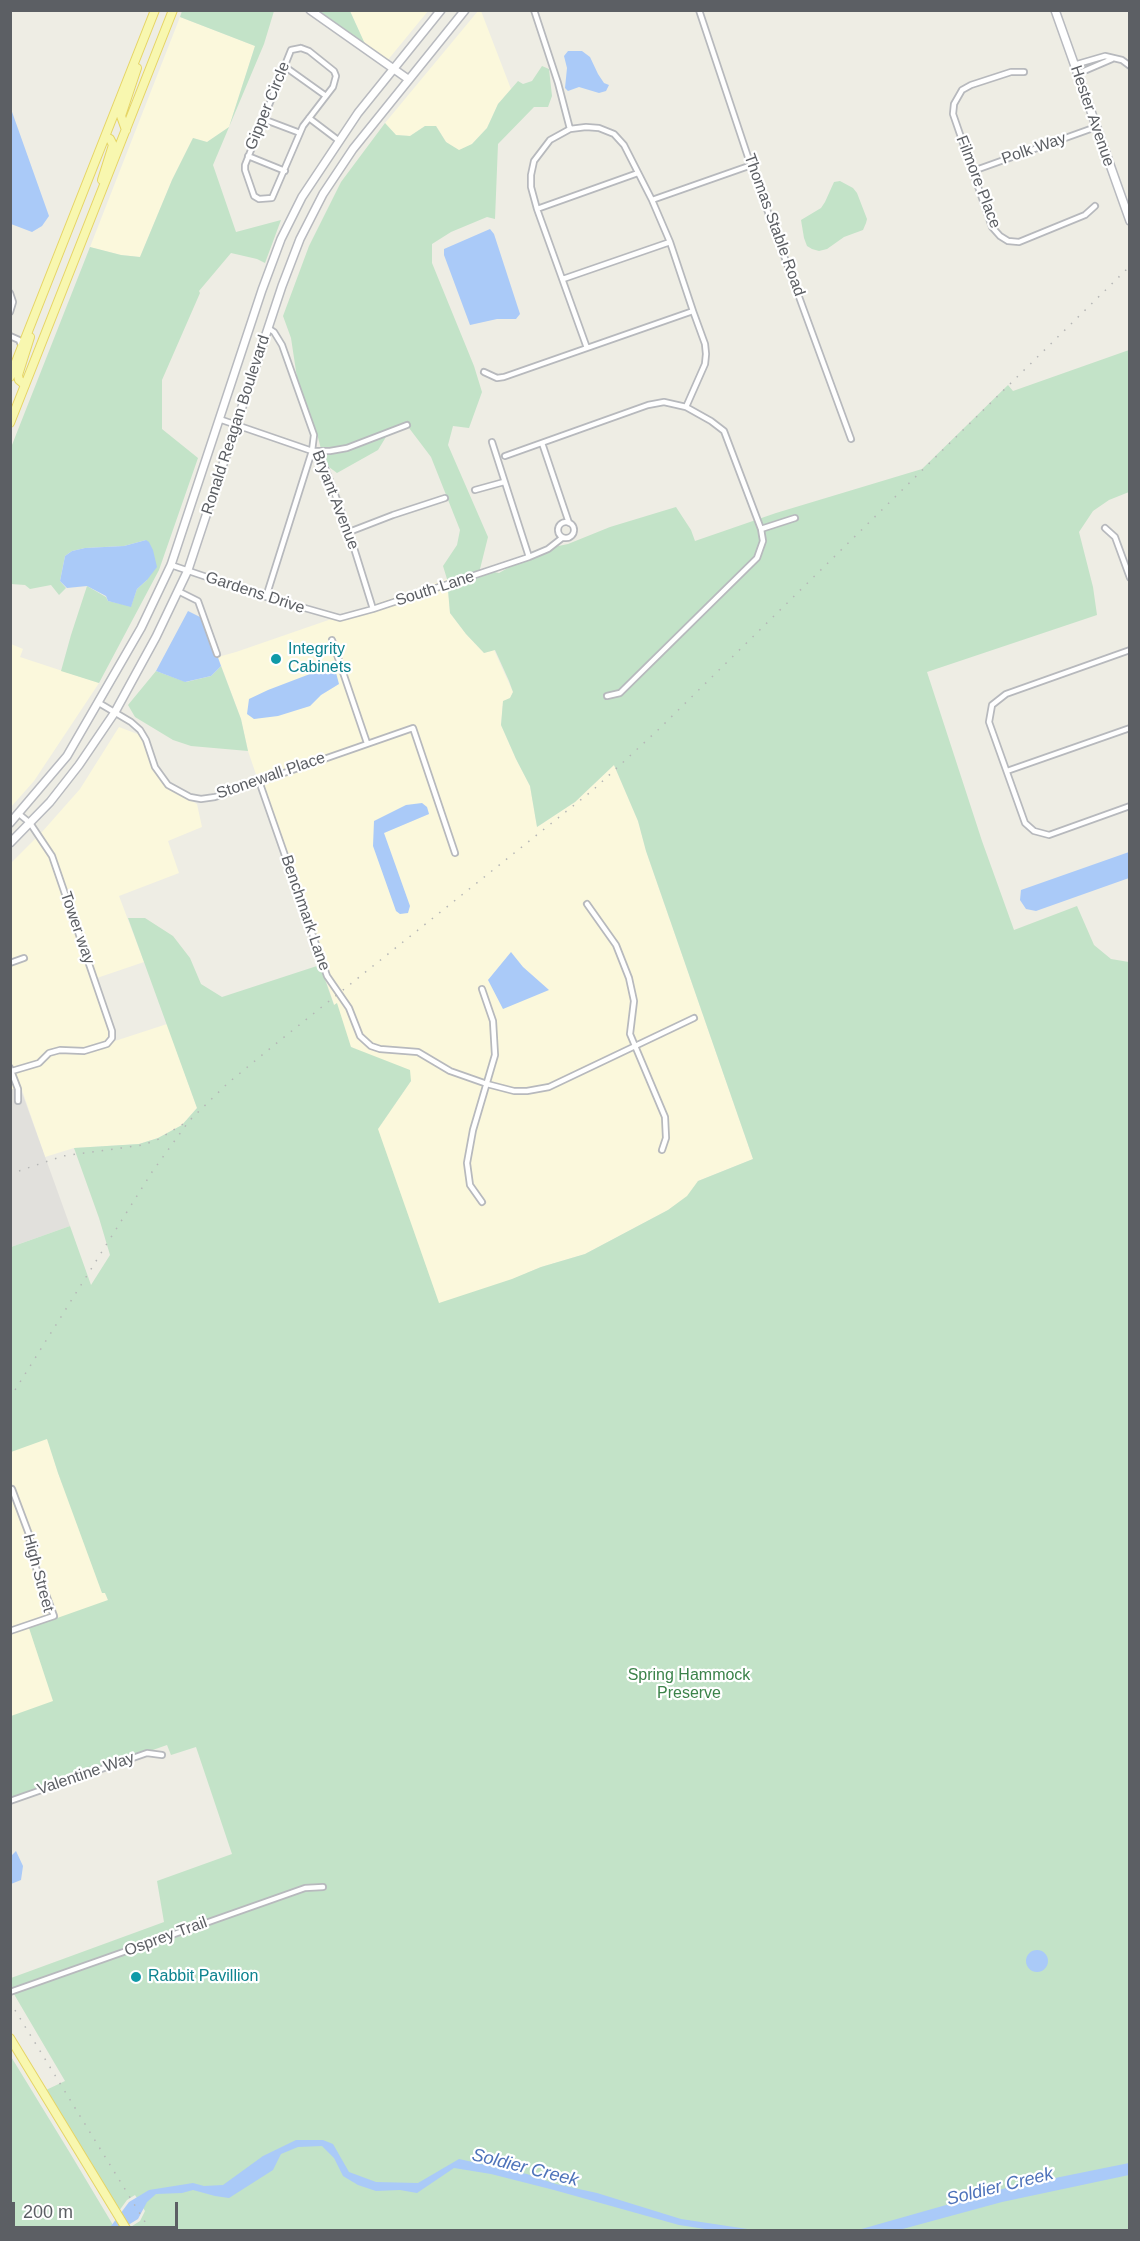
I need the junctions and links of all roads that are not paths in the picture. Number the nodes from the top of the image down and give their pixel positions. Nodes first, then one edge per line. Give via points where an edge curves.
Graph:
1 (155, 10) edge
2 (173, 10) edge
3 (310, 10) edge
4 (441, 10) edge
5 (465, 10) edge
6 (534, 10) edge
7 (699, 10) edge
8 (1055, 10) edge
9 (1115, 58) junction
10 (1090, 59) junction
11 (135, 61) junction
12 (1074, 65) junction
13 (284, 66) junction
14 (1130, 66) edge
15 (1094, 68) junction
16 (393, 69) junction
17 (1024, 72) dead end
18 (1077, 74) junction
19 (408, 80) junction
20 (326, 96) junction
21 (309, 118) junction
22 (263, 119) junction
23 (1096, 127) junction
24 (570, 129) junction
25 (126, 130) junction
26 (300, 134) junction
27 (105, 137) junction
28 (338, 140) junction
29 (248, 156) junction
30 (746, 167) dead end
31 (285, 171) junction
32 (973, 171) junction
33 (638, 173) junction
34 (102, 190) junction
35 (652, 200) junction
36 (1095, 206) dead end
37 (537, 209) junction
38 (1130, 221) edge
39 (670, 242) junction
40 (563, 279) junction
41 (10, 293) edge
42 (693, 311) junction
43 (10, 312) edge
44 (268, 328) junction
45 (29, 330) junction
46 (10, 336) edge
47 (22, 347) junction
48 (587, 348) junction
49 (484, 372) dead end
50 (10, 377) edge
51 (26, 385) junction
52 (686, 407) junction
53 (219, 419) junction
54 (10, 423) edge
55 (237, 424) junction
56 (407, 425) dead end
57 (850, 440) dead end
58 (492, 442) dead end
59 (542, 443) junction
60 (312, 451) junction
61 (505, 456) dead end
62 (504, 482) junction
63 (475, 490) dead end
64 (445, 498) dead end
65 (795, 518) dead end
66 (569, 522) junction
67 (1105, 528) dead end
68 (761, 529) junction
69 (350, 532) junction
70 (562, 538) junction
71 (529, 557) junction
72 (171, 565) junction
73 (188, 570) junction
74 (1130, 578) edge
75 (178, 591) junction
76 (266, 597) junction
77 (373, 609) junction
78 (340, 618) joint
79 (332, 640) dead end
80 (1130, 650) edge
81 (217, 654) dead end
82 (607, 696) dead end
83 (99, 703) junction
84 (115, 712) junction
85 (1130, 728) edge
86 (367, 743) junction
87 (1007, 771) junction
88 (259, 781) junction
89 (1130, 806) edge
90 (19, 814) junction
91 (10, 822) edge
92 (30, 823) junction
93 (10, 843) edge
94 (455, 853) dead end
95 (587, 904) dead end
96 (24, 958) dead end
97 (10, 963) edge
98 (482, 989) dead end
99 (694, 1018) dead end
100 (634, 1046) junction
101 (11, 1070) edge
102 (487, 1084) junction
103 (18, 1101) dead end
104 (662, 1150) dead end
105 (482, 1202) dead end
106 (12, 1489) edge
107 (10, 1631) edge
108 (162, 1755) dead end
109 (10, 1801) edge
110 (323, 1887) dead end
111 (10, 1992) edge
112 (10, 2038) edge
113 (127, 2230) edge

1 - 11 main road
2 - 25 main road
3 - 16 main road
4 - 16 main road, Ronald Reagan Boulevard
5 - 19 main road, Ronald Reagan Boulevard
6 - 24 street
7 - 57 street, Thomas Stable Road
8 - 12 main road, Hester Avenue
9 - 10 street
9 - 14 street
9 - 15 street
10 - 12 street
10 - 15 street
11 - 25 main road via 134,81 121,116
11 - 27 main road
12 - 18 main road, Hester Avenue
13 - 20 street
13 - 20 street, Gipper Circle via 291,50 301,48 326,63 336,76
13 - 22 street, Gipper Circle
15 - 18 street
16 - 19 main road
16 - 28 main road, Ronald Reagan Boulevard
17 - 32 street, Filmore Place via 1011,72 971,85 958,96 953,114
18 - 23 main road, Hester Avenue
19 - 44 main road, Ronald Reagan Boulevard via 353,148 323,194 300,239
20 - 21 street, Gipper Circle
21 - 26 street, Gipper Circle
21 - 28 street
22 - 26 street
22 - 29 street, Gipper Circle
23 - 32 street, Polk Way
23 - 38 main road, Hester Avenue
24 - 33 street via 599,128 614,134
24 - 37 street via 550,140 534,161 531,187
25 - 34 main road
26 - 31 street, Gipper Circle
27 - 34 main road via 112,144
27 - 45 main road
28 - 53 main road, Ronald Reagan Boulevard via 302,196 281,239
29 - 31 street
29 - 31 street, Gipper Circle via 245,170 254,196 259,199 272,198
30 - 35 street
32 - 36 street, Filmore Place via 992,227 1008,240 1029,239 1085,215
33 - 35 street
33 - 37 street
34 - 51 main road
35 - 39 street
37 - 40 street
39 - 40 street
39 - 42 street
40 - 48 street
41 - 43 street
42 - 48 street
42 - 52 street via 706,354
44 - 55 main road, Ronald Reagan Boulevard
44 - 60 street, Bryant Avenue via 282,345 306,412 314,435
45 - 47 main road
45 - 51 main road via 31,336 18,375
46 - 47 street via 19,340
47 - 50 main road
48 - 49 street via 504,377
51 - 54 main road
52 - 59 street via 664,402 648,405
52 - 68 street via 724,431
53 - 55 street
53 - 72 main road, Ronald Reagan Boulevard
55 - 60 street
55 - 73 main road, Ronald Reagan Boulevard
56 - 60 street via 346,448
58 - 62 street
59 - 61 street
59 - 66 street
60 - 69 street, Bryant Avenue via 324,465
60 - 76 street
62 - 63 street
62 - 71 street
64 - 69 street
65 - 68 street
66 - 70 street via 558,528
66 - 70 street via 574,534
67 - 74 street via 1115,537
68 - 82 street via 763,541 757,558 620,693
69 - 77 street, Bryant Avenue
70 - 71 street, South Lane
71 - 77 street, South Lane
72 - 73 street, Gardens Drive
72 - 83 main road, Ronald Reagan Boulevard
73 - 75 main road, Ronald Reagan Boulevard
73 - 76 street, Gardens Drive
75 - 81 street via 198,601
75 - 84 main road, Ronald Reagan Boulevard
76 - 78 street, Gardens Drive
77 - 78 street, South Lane
79 - 86 street
80 - 87 street via 1006,694 992,705 989,722
83 - 84 street, Stonewall Place
83 - 90 main road, Ronald Reagan Boulevard via 67,756
84 - 88 street, Stonewall Place via 140,730 160,776 178,792 207,798
84 - 92 main road, Ronald Reagan Boulevard via 79,765
85 - 87 street
86 - 88 street, Stonewall Place
86 - 94 street, Stonewall Place via 413,728
87 - 89 street via 1025,823 1038,832 1049,835
88 - 102 street, Benchmark Lane via 327,976 349,1008 360,1036 370,1046 418,1052 450,1071
90 - 91 main road, Ronald Reagan Boulevard
90 - 92 street, Tower way
92 - 93 main road, Ronald Reagan Boulevard
92 - 101 street, Tower way via 52,856 112,1038 107,1044 84,1051 49,1053 39,1063
95 - 100 street via 612,938 629,978 634,1001 630,1034
96 - 97 street
98 - 102 street via 496,1033
99 - 100 street, Benchmark Lane
100 - 102 street, Benchmark Lane via 549,1087 514,1091
100 - 104 street via 664,1117 666,1138
101 - 103 street
102 - 105 street via 467,1163 470,1185
106 - 107 street, High Street via 54,1616
108 - 109 street, Valentine Way via 147,1753
110 - 111 street, Osprey Trail via 305,1887
112 - 113 main road

